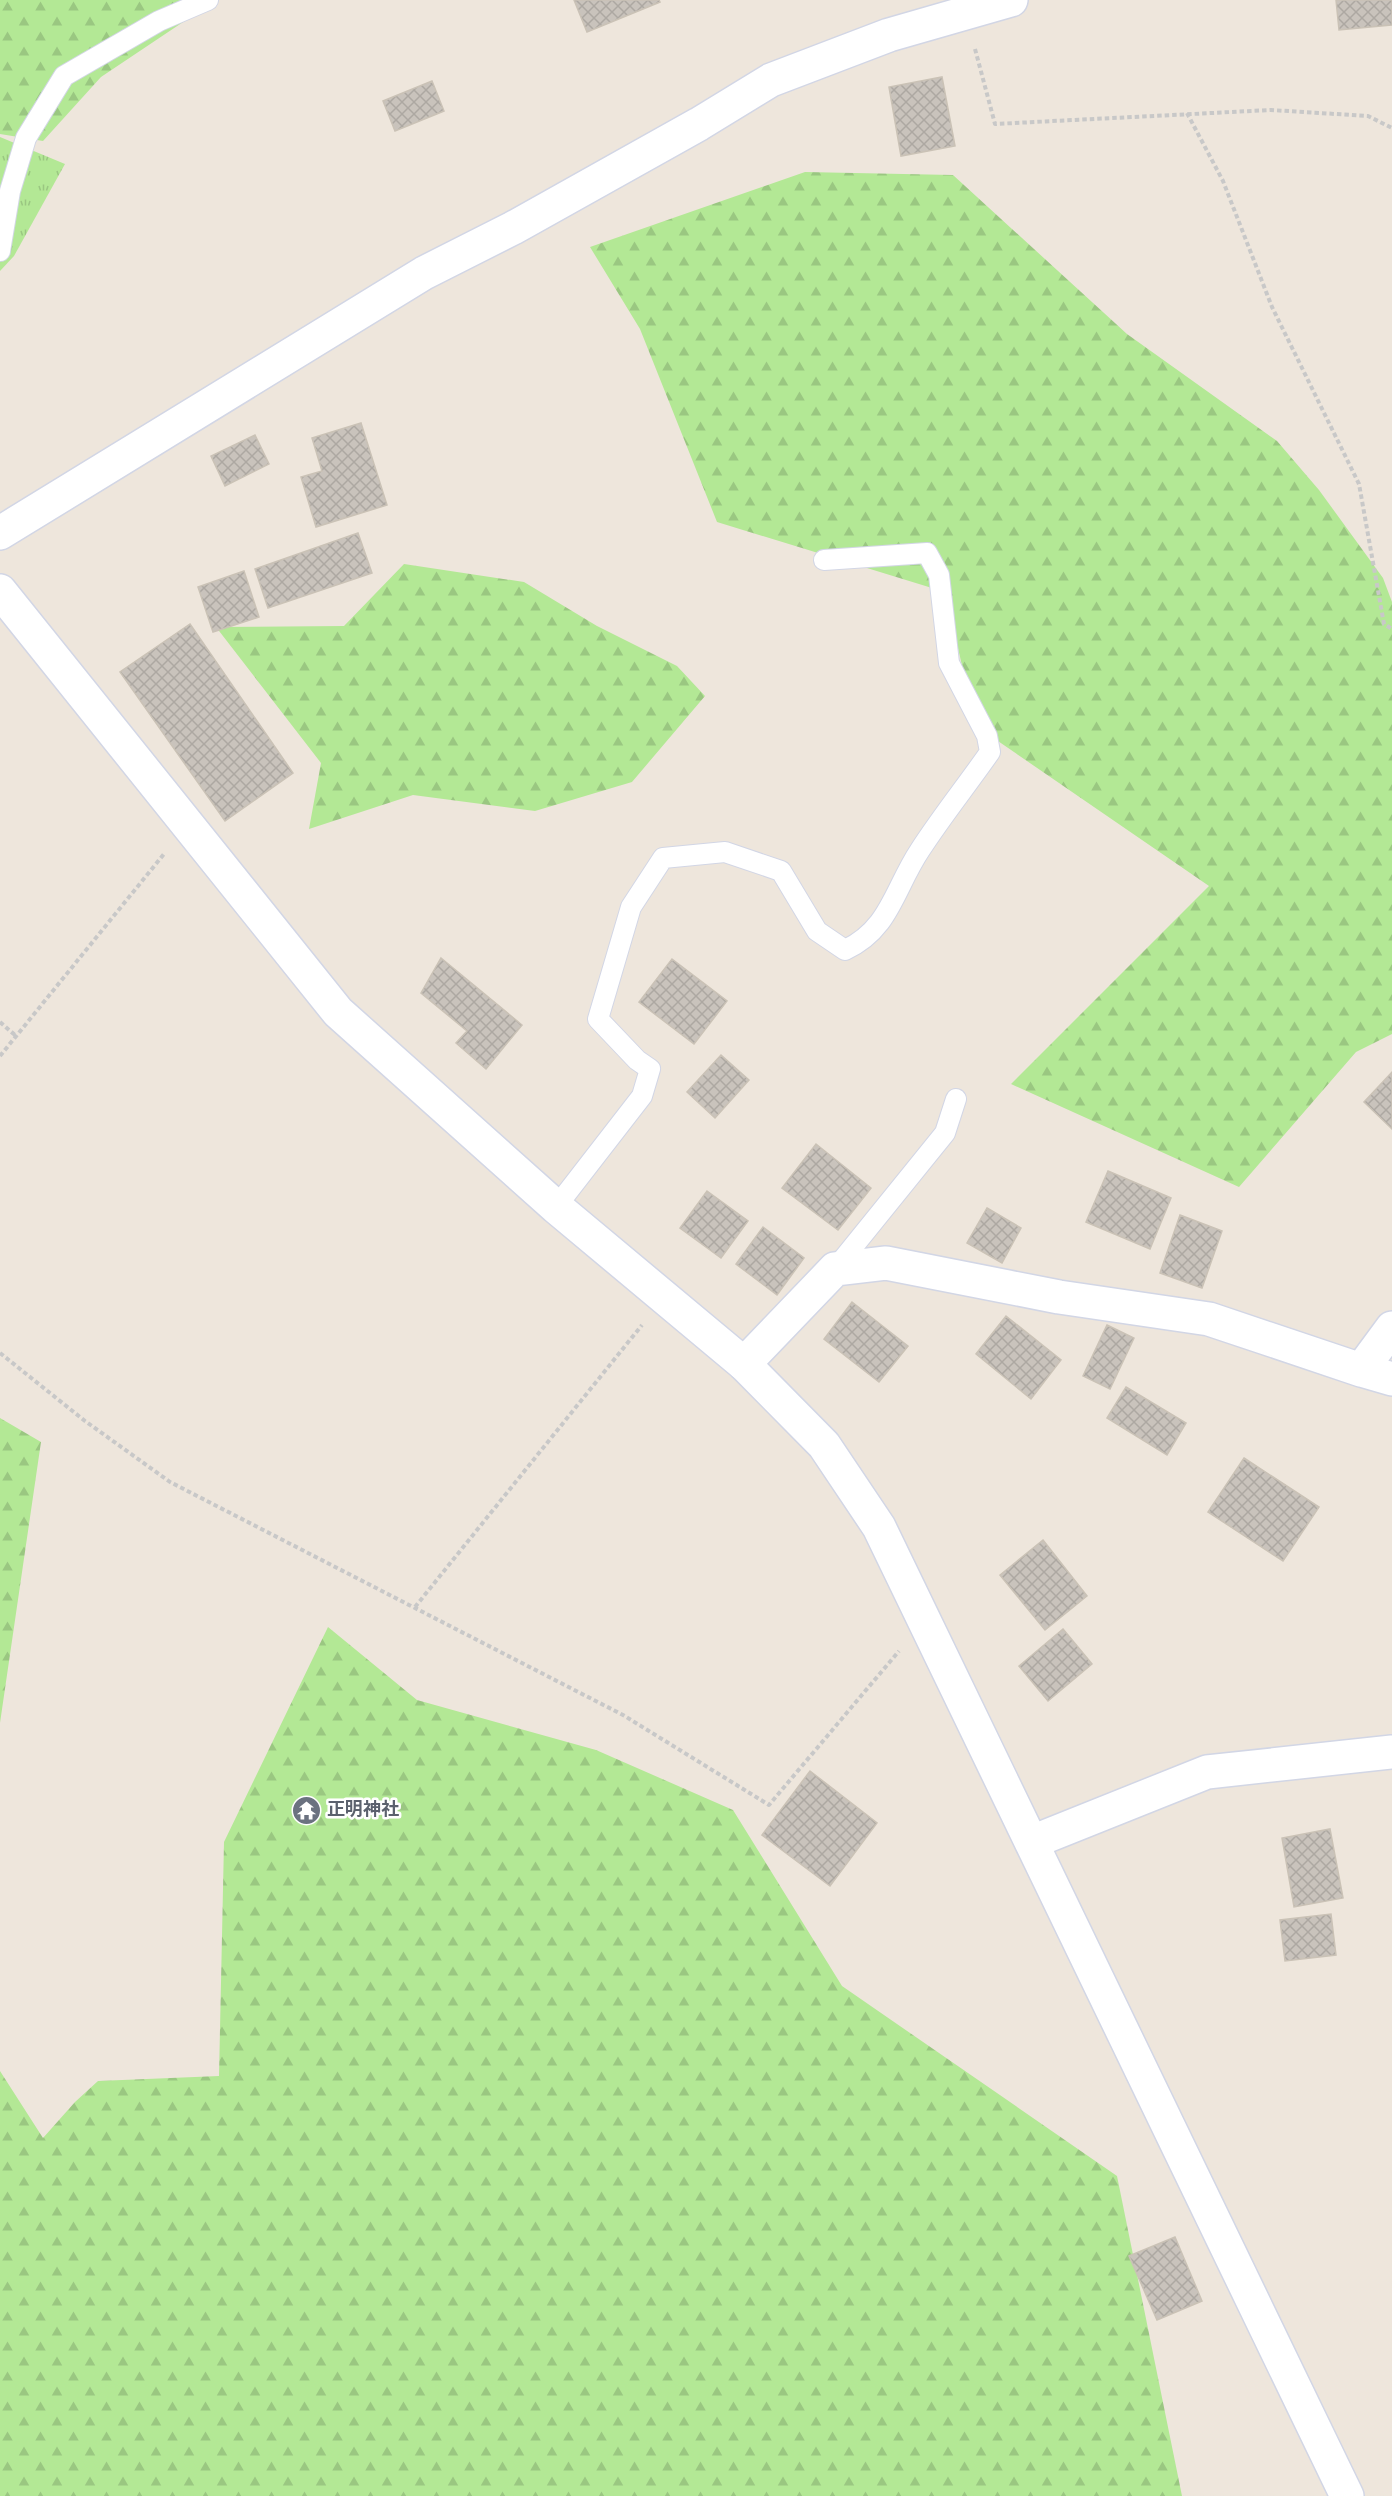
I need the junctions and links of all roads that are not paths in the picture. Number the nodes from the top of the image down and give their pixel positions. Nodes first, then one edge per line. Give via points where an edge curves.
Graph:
1 (208, 0) edge
2 (1011, 0) edge
3 (0, 251) edge
4 (0, 533) edge
5 (824, 560) dead end
6 (0, 591) edge
7 (956, 1099) dead end
8 (556, 1207) junction
9 (835, 1269) junction
10 (1392, 1328) edge
11 (744, 1364) junction
12 (1361, 1370) junction
13 (1392, 1379) edge
14 (1392, 1752) edge
15 (1032, 1842) junction
16 (1347, 2496) edge

1 - 3 lane via 159,21 64,76 26,138 10,192
2 - 4 street via 889,35 771,80 534,217 424,273
5 - 8 lane via 927,553 939,575 949,663 987,736 990,752 919,851 882,921 864,941 845,950 817,931 781,871 725,852 663,858 631,907 598,1019 650,1069 642,1096
6 - 8 street via 338,1012
7 - 9 lane via 945,1133
8 - 11 street
9 - 11 street
9 - 12 street via 886,1263 1059,1297 1209,1319
10 - 12 street
11 - 15 street via 824,1445 879,1527
12 - 13 street
14 - 15 street via 1207,1772
15 - 16 street

